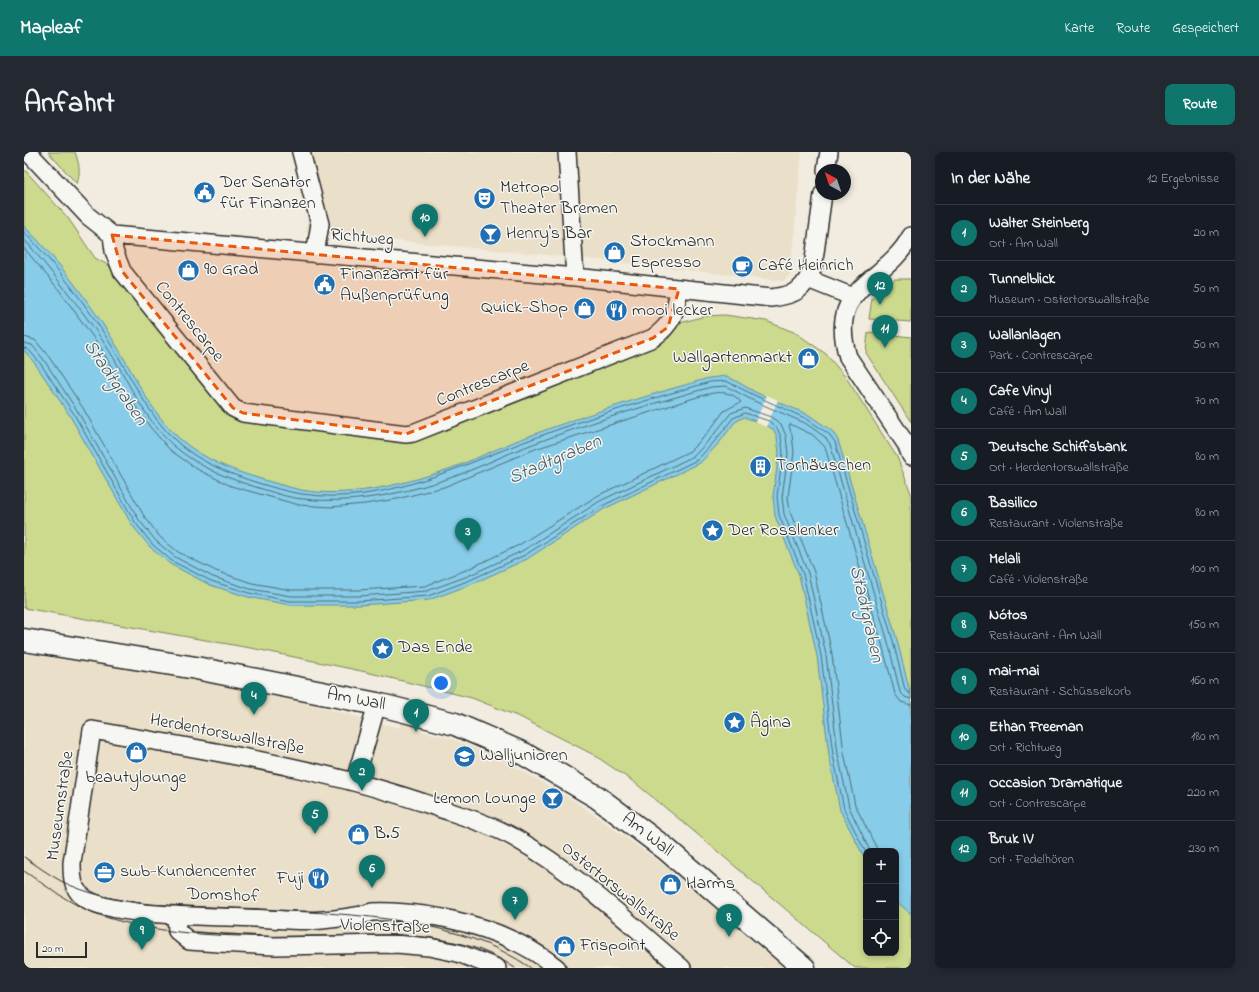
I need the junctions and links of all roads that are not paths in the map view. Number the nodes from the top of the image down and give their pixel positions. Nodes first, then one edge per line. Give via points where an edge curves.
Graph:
1 (28, 152) edge
2 (301, 152) edge
3 (567, 152) edge
4 (829, 152) edge
5 (827, 164) edge
6 (822, 200) edge
7 (112, 235) junction
8 (911, 236) edge
9 (314, 254) junction
10 (574, 277) junction
11 (808, 279) junction
12 (679, 290) junction
13 (853, 297) junction
14 (911, 456) edge
15 (24, 640) edge
16 (377, 704) junction
17 (92, 730) joint
18 (354, 781) junction
19 (176, 915) junction
20 (356, 916) joint
21 (316, 946) joint
22 (555, 967) edge
23 (496, 968) edge
24 (682, 968) edge
25 (804, 968) edge

1 - 7 street via 88,216
2 - 9 street via 320,224
3 - 10 street
4 - 5 street
6 - 11 street via 813,267
7 - 9 street, Richtweg
7 - 12 street, Contrescarpe via 114,251 122,271 233,408 242,413 406,434 654,338 668,327
8 - 13 street via 889,264 862,285
9 - 10 street, Richtweg
10 - 12 street, Richtweg
11 - 12 street via 794,294 771,298
11 - 13 street
13 - 14 street via 845,316 843,331 848,357 906,444
15 - 16 main road, Am Wall via 196,668
16 - 18 street
16 - 25 main road, Am Wall via 455,724 524,754 597,797 666,849
17 - 18 street, Herdentorswallstraße
17 - 19 street, Museumstraße via 72,863 75,887 83,897 121,910
18 - 24 street, Ostertorswallstraße via 400,794 493,827 515,838 576,878
19 - 20 street, Domshof via 320,920
19 - 21 street, Domshof via 177,931 189,941
20 - 22 street, Violenstraße via 372,912 450,918 505,936
21 - 23 street, Violenstraße via 397,944 429,947 458,953

